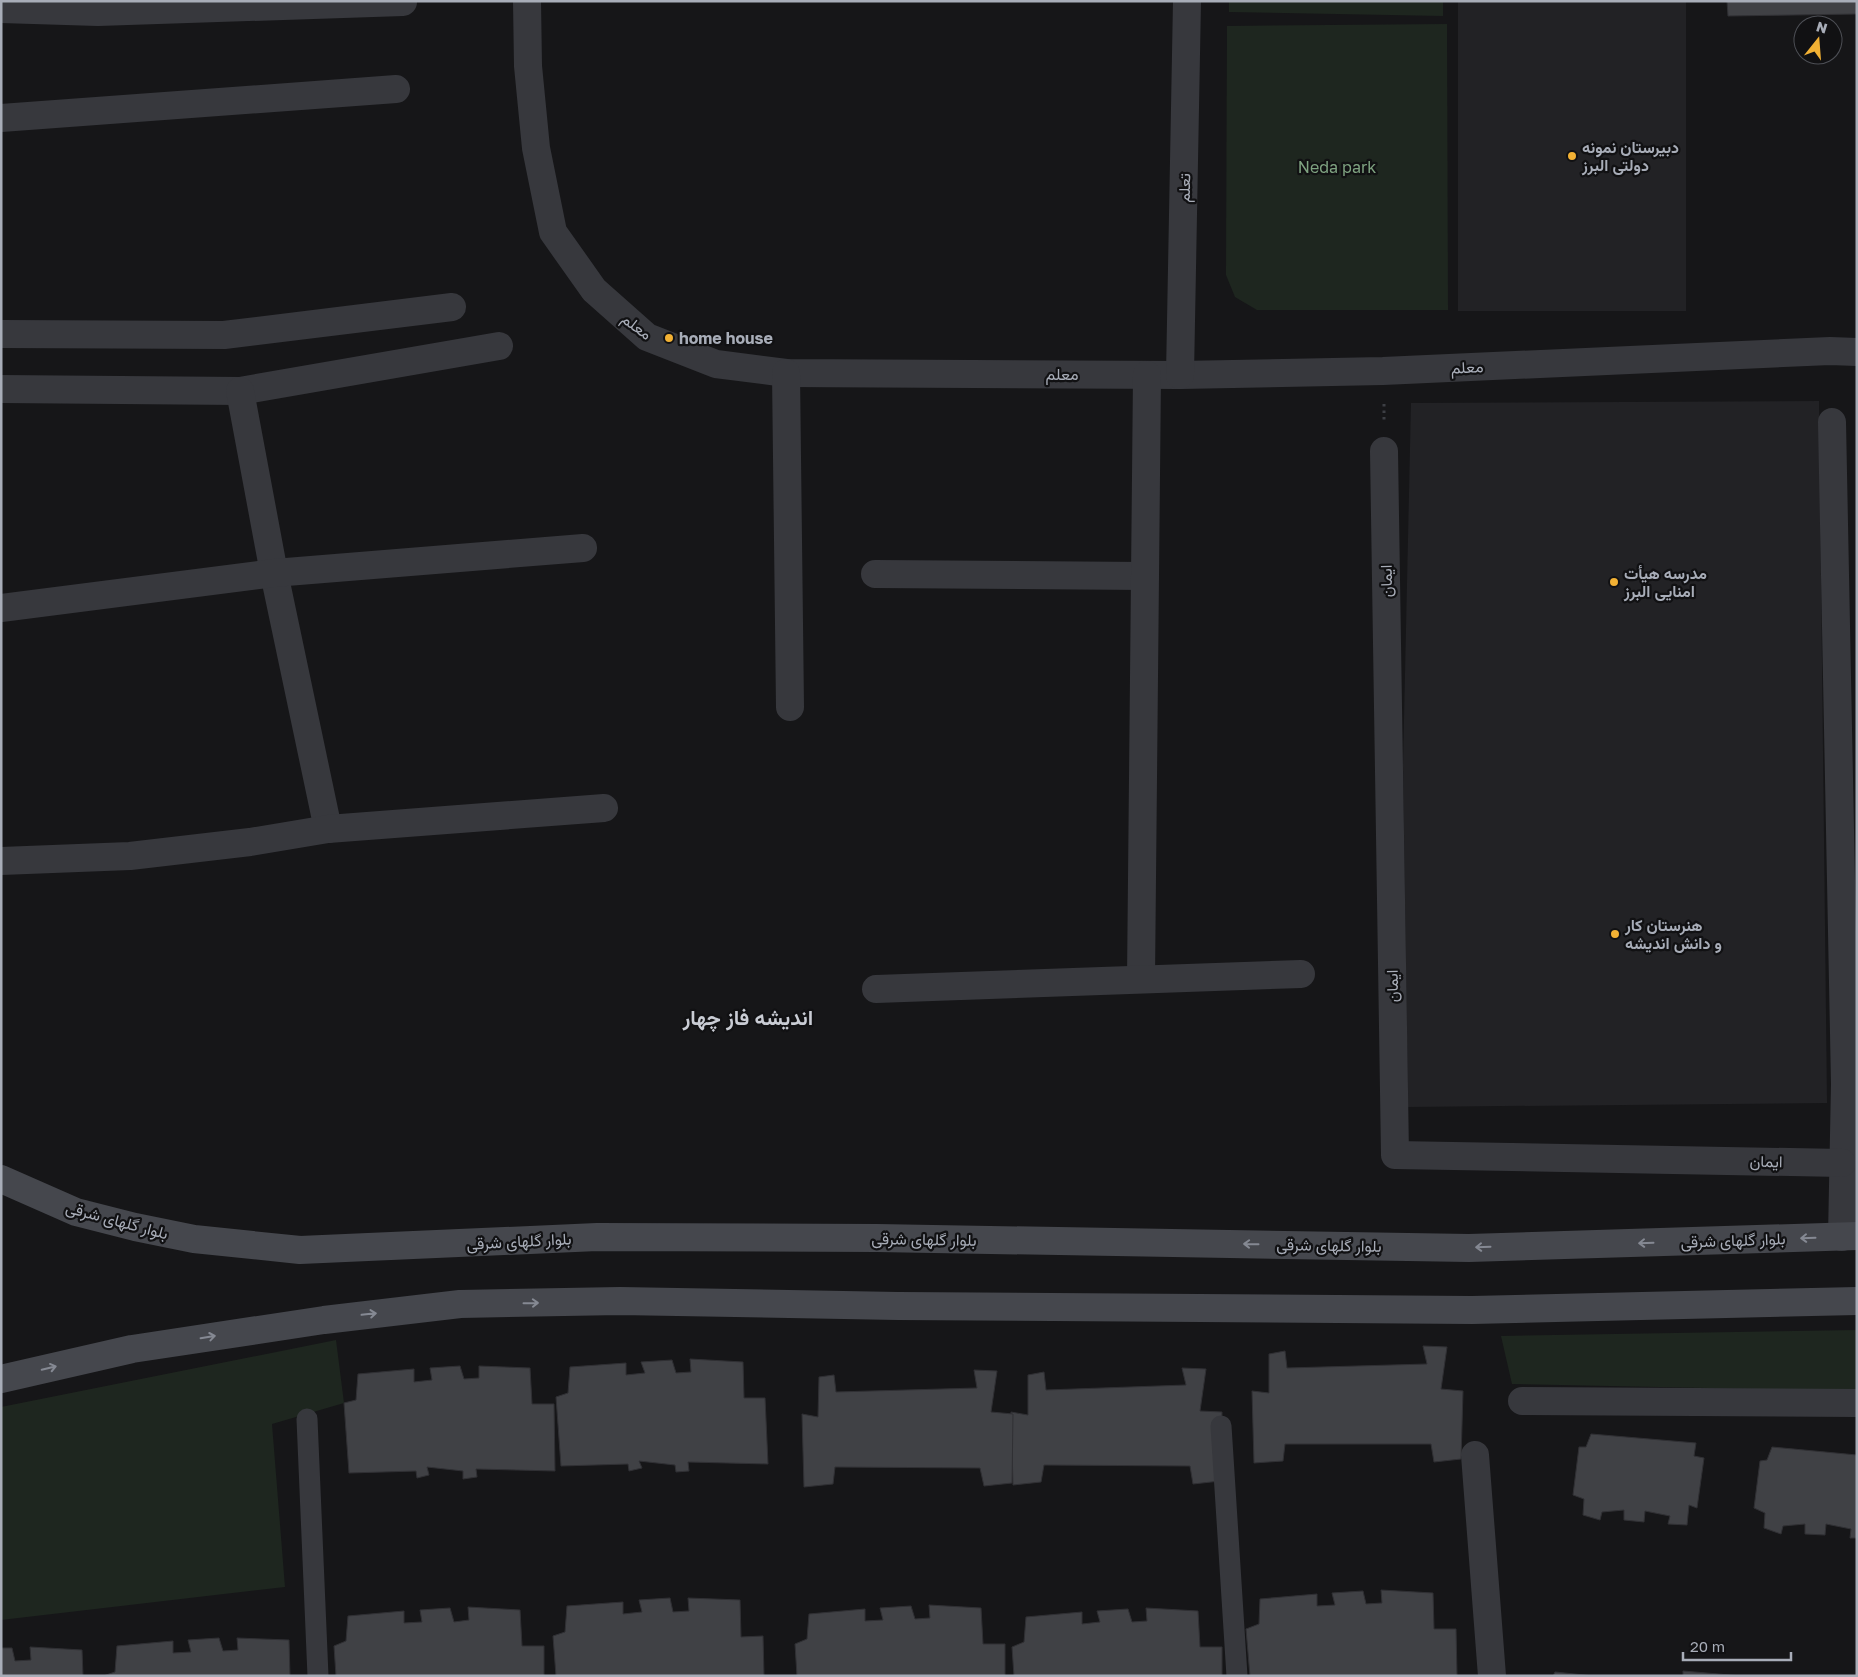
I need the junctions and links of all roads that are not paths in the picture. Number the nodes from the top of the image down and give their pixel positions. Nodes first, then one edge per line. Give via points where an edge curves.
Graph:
1 (527, 1) edge
2 (1187, 1) edge
3 (403, 2) edge
4 (98, 7) edge
5 (1, 9) edge
6 (396, 88) dead end
7 (1, 118) edge
8 (452, 306) dead end
9 (1, 334) edge
10 (499, 346) dead end
11 (1857, 352) edge
12 (786, 373) junction
13 (1147, 375) junction
14 (1180, 375) junction
15 (1, 389) edge
16 (240, 391) junction
17 (1832, 422) dead end
18 (1384, 451) road end
19 (583, 548) dead end
20 (274, 573) junction
21 (875, 574) dead end
22 (1145, 576) junction
23 (1, 608) edge
24 (790, 707) dead end
25 (604, 808) dead end
26 (328, 829) junction
27 (1, 861) edge
28 (1301, 974) dead end
29 (1141, 979) junction
30 (876, 989) dead end
31 (1842, 1163) junction
32 (1, 1179) edge
33 (1849, 1237) edge
34 (1857, 1302) edge
35 (1, 1379) edge
36 (1522, 1401) dead end
37 (1857, 1403) edge
38 (307, 1419) dead end
39 (1221, 1426) dead end
40 (1475, 1454) dead end
41 (318, 1676) edge
42 (1237, 1676) edge
43 (1492, 1676) edge

1 - 12 street, معلم via 528,66 536,148 554,232 594,290 647,337 716,364
2 - 14 street, تعلم
3 - 4 street
4 - 5 street
6 - 7 street
8 - 9 street via 224,335
10 - 16 street
11 - 14 street, معلم via 1383,371
12 - 13 street, معلم
12 - 24 street
13 - 14 street, معلم
13 - 22 street
15 - 16 street
16 - 20 street
17 - 31 street via 1845,1084
18 - 31 street, ایمان via 1395,1155
19 - 20 street
20 - 23 street
20 - 26 street
21 - 22 street
22 - 29 street
25 - 26 street
26 - 27 street via 130,856
28 - 29 street
29 - 30 street
31 - 33 street
33 -> 32 main road, بلوار گلهای شرقی via 1469,1248 876,1238 597,1237 300,1250 194,1239 135,1227 76,1212
35 -> 34 main road via 132,1349 324,1320 460,1304 620,1301 1472,1310
36 - 37 street
38 - 41 lane
39 - 42 lane
40 - 43 street

